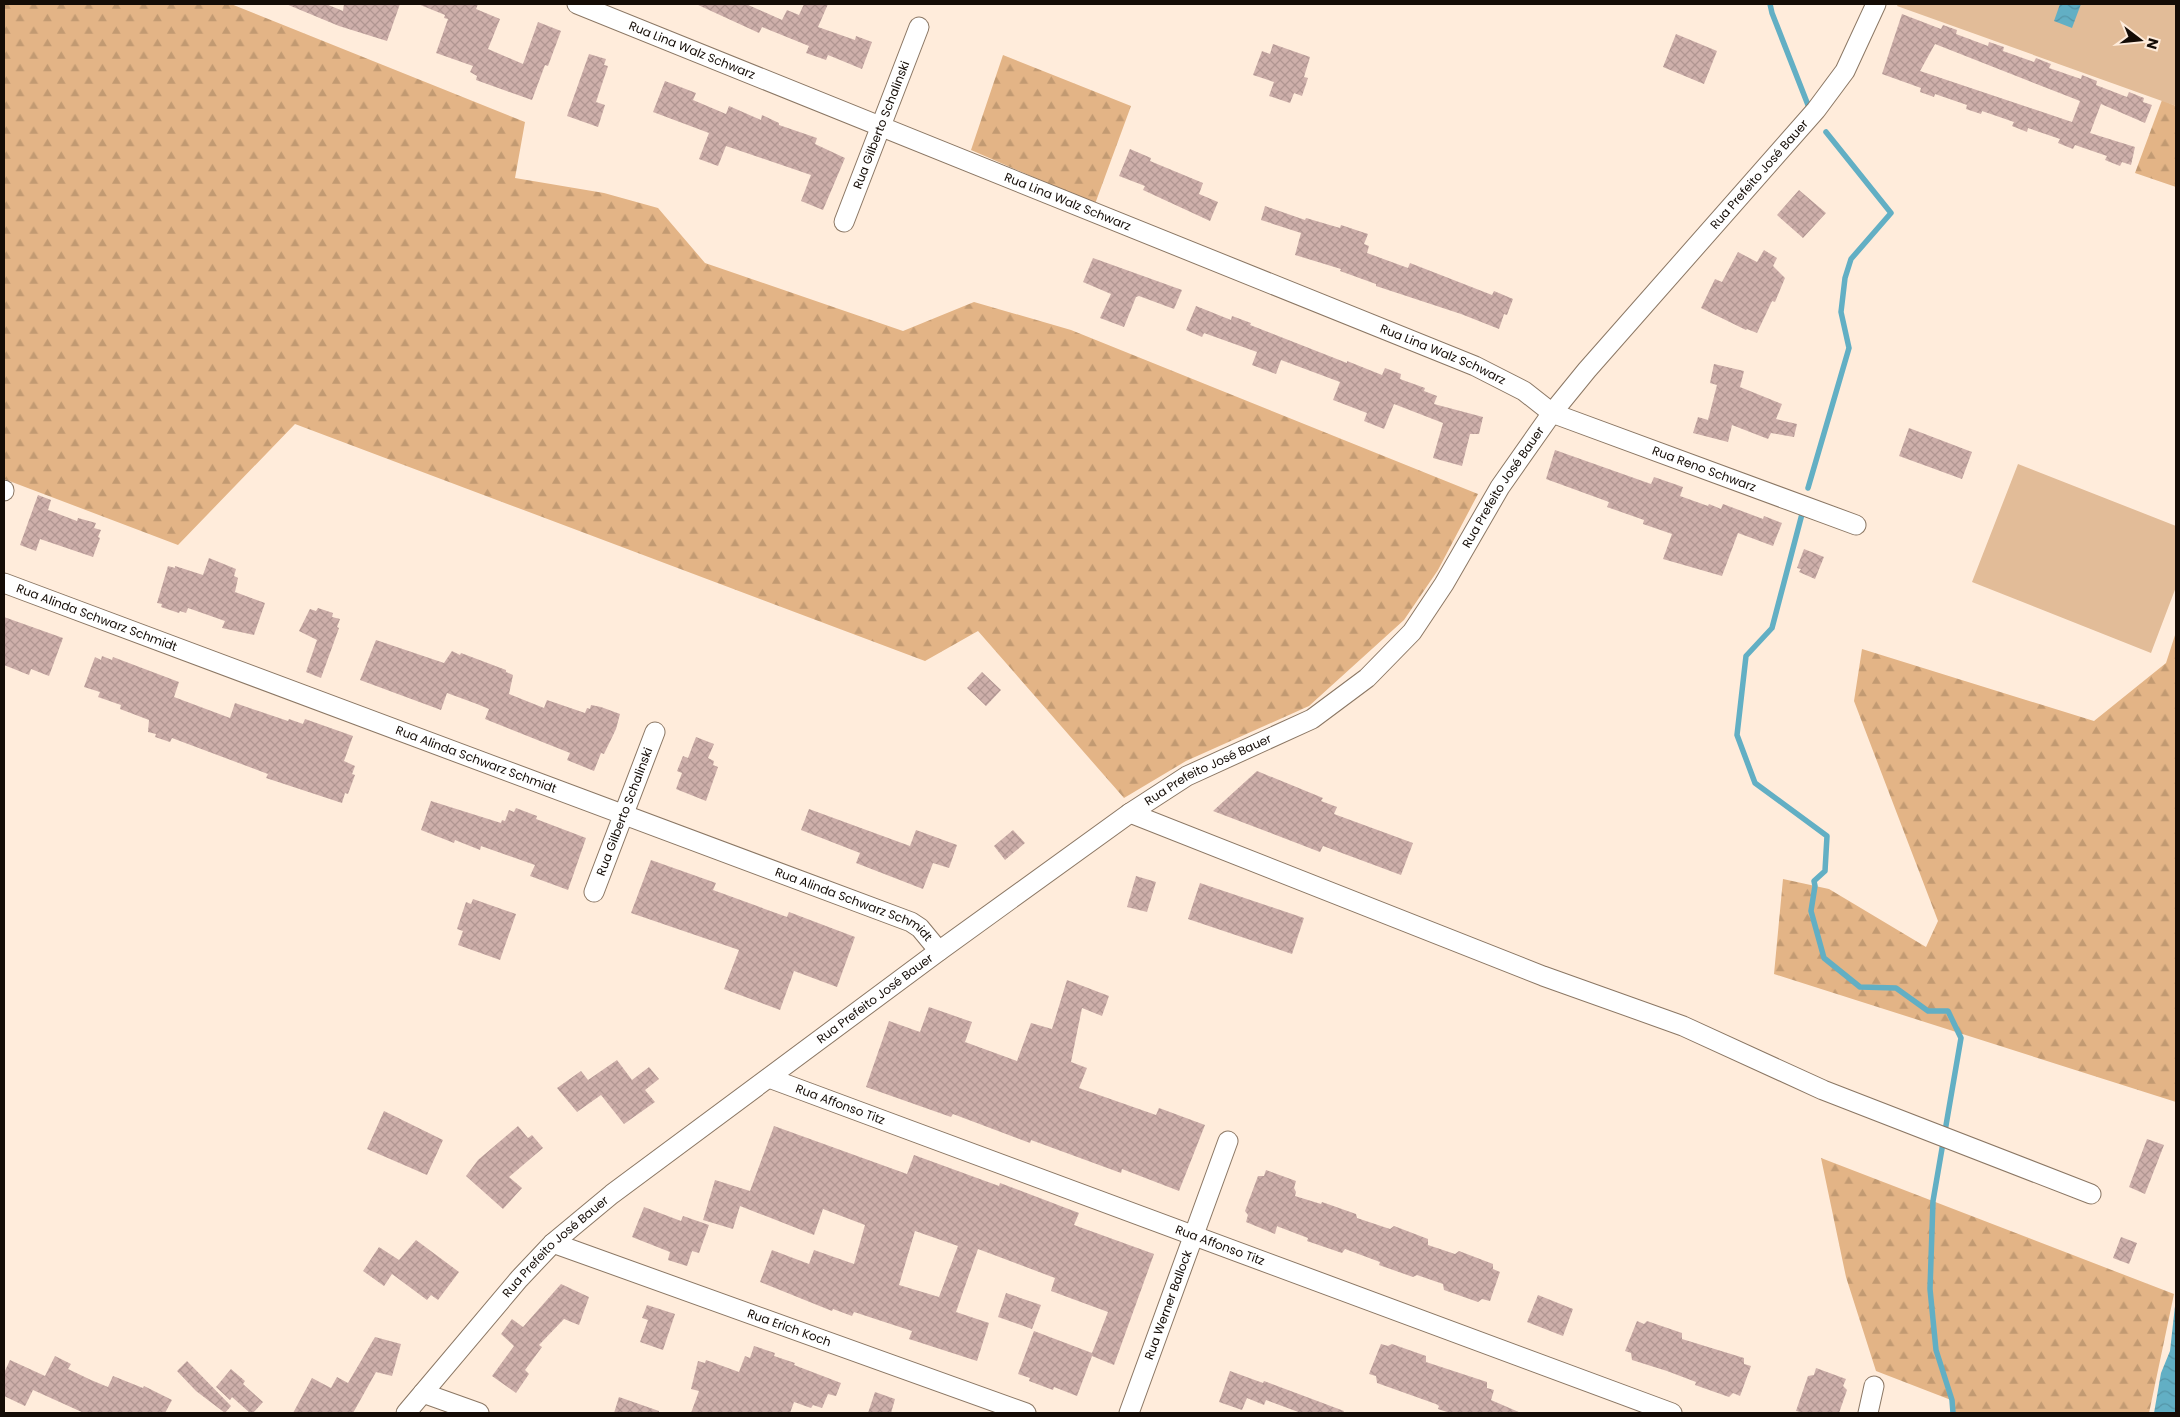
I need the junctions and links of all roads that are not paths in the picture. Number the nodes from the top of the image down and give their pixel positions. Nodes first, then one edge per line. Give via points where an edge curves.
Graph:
1 (576, 4) edge
2 (1876, 4) edge
3 (919, 27) dead end
4 (881, 126) junction
5 (844, 222) dead end
6 (1552, 413) junction
7 (1856, 525) dead end
8 (4, 583) edge
9 (654, 732) dead end
10 (1130, 813) junction
11 (623, 815) junction
12 (594, 892) dead end
13 (940, 951) junction
14 (769, 1078) junction
15 (1228, 1141) dead end
16 (2091, 1194) dead end
17 (1194, 1235) junction
18 (553, 1243) junction
19 (1874, 1386) dead end
20 (423, 1393) junction
21 (406, 1413) edge
22 (479, 1413) edge
23 (1026, 1413) edge
24 (1129, 1413) edge
25 (1672, 1413) edge
26 (1868, 1413) edge

1 - 4 street, Rua Lina Walz Schwarz
2 - 6 street, Rua Prefeito José Bauer via 1845,71 1802,129 1586,370
3 - 4 street, Rua Gilberto Schalinski
4 - 5 street, Rua Gilberto Schalinski
4 - 6 street, Rua Lina Walz Schwarz via 1474,366 1524,391
6 - 7 street, Rua Reno Schwarz
6 - 10 street, Rua Prefeito José Bauer via 1500,487 1412,632 1367,678 1312,719 1187,776
8 - 11 street, Rua Alinda Schwarz Schmidt
9 - 11 street, Rua Gilberto Schalinski
10 - 13 street, Rua Prefeito José Bauer
10 - 16 street via 1543,976 1683,1026 1823,1090
11 - 12 street, Rua Gilberto Schalinski
11 - 13 street, Rua Alinda Schwarz Schmidt via 911,922
13 - 14 street, Rua Prefeito José Bauer
14 - 17 street, Rua Affonso Titz
14 - 18 street, Rua Prefeito José Bauer via 612,1194
15 - 17 street, Rua Werner Ballock
17 - 24 street, Rua Werner Ballock
17 - 25 street, Rua Affonso Titz
18 - 20 street, Rua Prefeito José Bauer
18 - 23 street, Rua Erich Koch
19 - 26 street
20 - 21 street, Rua Prefeito José Bauer
20 - 22 street

